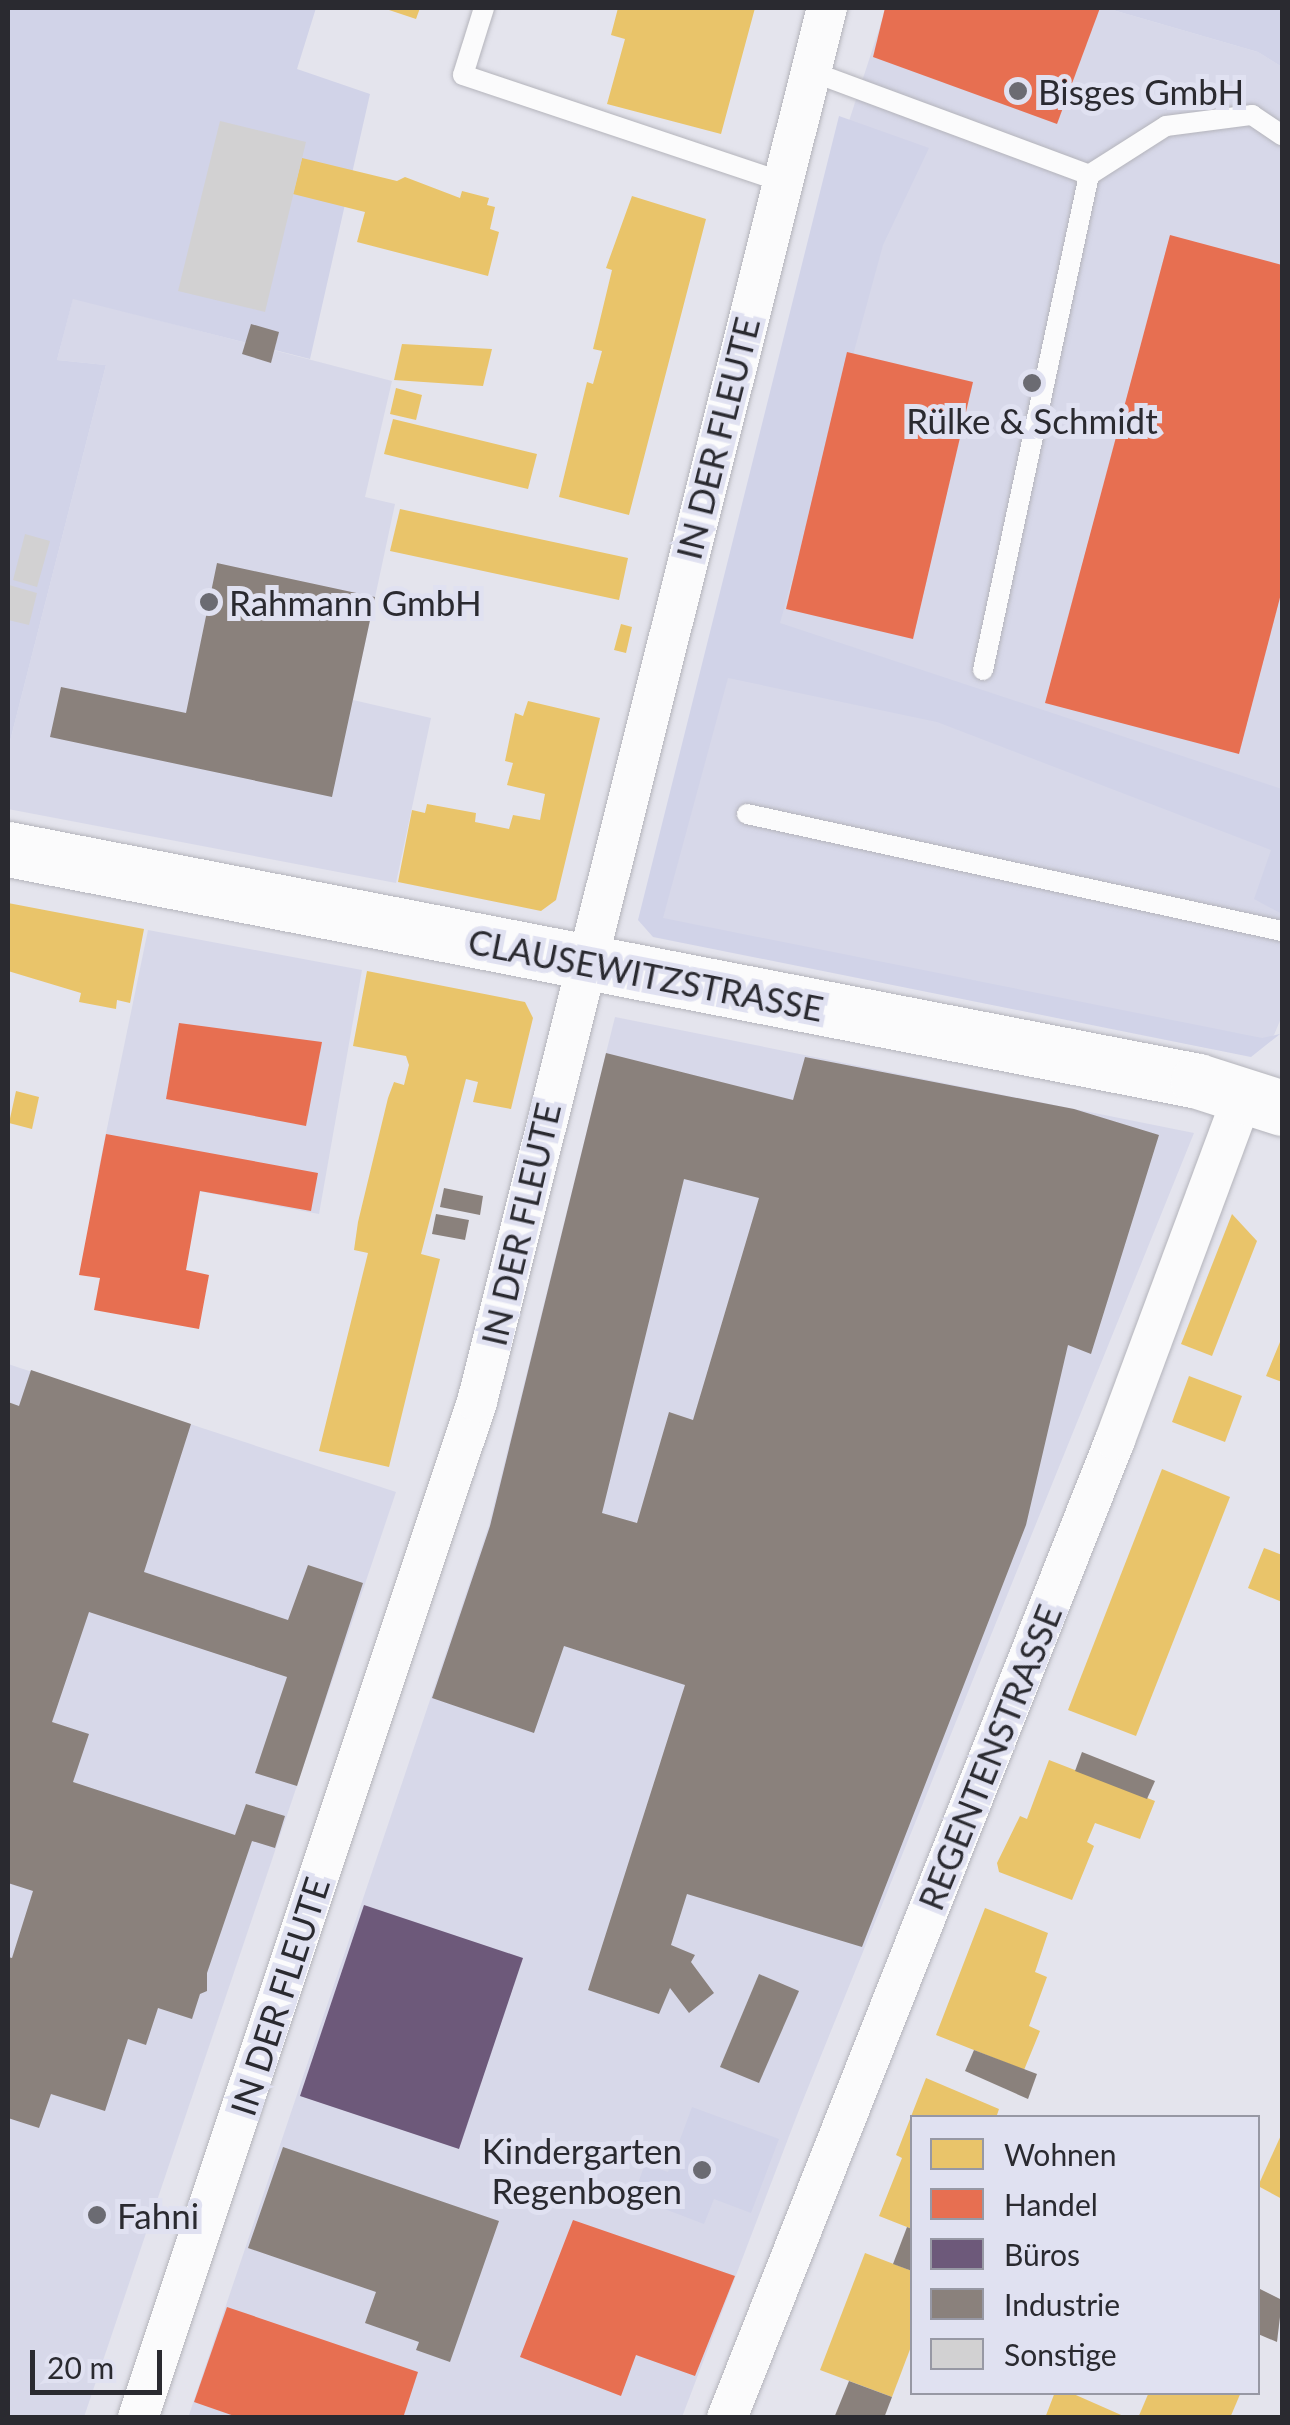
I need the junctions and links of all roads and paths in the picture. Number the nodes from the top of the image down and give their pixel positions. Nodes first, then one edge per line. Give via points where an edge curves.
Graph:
1 (484, 8) edge
2 (827, 8) edge
3 (810, 71) junction
4 (1282, 135) edge
5 (1088, 175) junction
6 (782, 182) junction
7 (983, 670) dead end
8 (747, 814) dead end
9 (8, 849) edge
10 (1282, 931) edge
11 (584, 962) junction
12 (1263, 1101) edge
13 (138, 2418) edge
14 (727, 2418) edge

1 - 6 lane via 463,75
2 - 3 street, IN DER FLEUTE
3 - 5 lane
3 - 6 street, IN DER FLEUTE
4 - 5 lane via 1252,115 1166,126
5 - 7 lane
6 - 11 street, IN DER FLEUTE
8 - 10 lane
9 - 11 street, CLAUSEWITZSTRASSE
11 - 12 street, CLAUSEWITZSTRASSE
11 - 13 street, IN DER FLEUTE via 477,1402
12 - 14 street, REGENTENSTRASSE via 1115,1440

